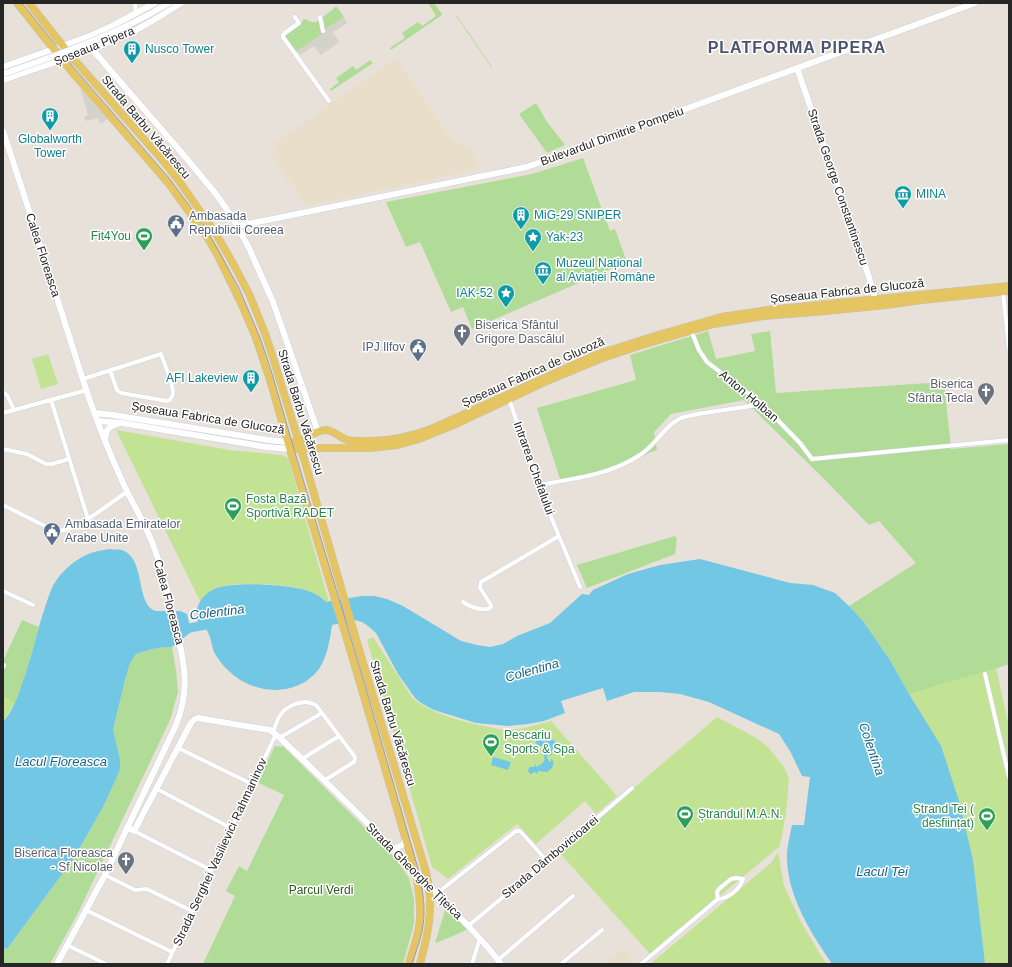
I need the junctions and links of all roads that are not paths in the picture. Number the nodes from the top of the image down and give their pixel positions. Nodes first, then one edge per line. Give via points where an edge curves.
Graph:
1 (17, 3) edge
2 (29, 3) edge
3 (135, 3) edge
4 (155, 3) edge
5 (169, 3) edge
6 (181, 3) edge
7 (975, 3) edge
8 (136, 14) junction
9 (295, 17) dead end
10 (320, 17) dead end
11 (323, 31) dead end
12 (63, 46) junction
13 (53, 49) junction
14 (92, 49) junction
15 (71, 56) junction
16 (62, 60) junction
17 (3, 67) edge
18 (796, 68) junction
19 (3, 74) edge
20 (3, 80) edge
21 (329, 101) dead end
22 (3, 131) edge
23 (238, 226) junction
24 (1009, 286) edge
25 (1006, 291) edge
26 (876, 302) junction
27 (691, 330) junction
28 (1009, 349) edge
29 (110, 370) junction
30 (83, 379) junction
31 (87, 390) junction
32 (3, 392) edge
33 (508, 397) junction
34 (51, 400) junction
35 (762, 404) junction
36 (14, 410) junction
37 (3, 413) edge
38 (94, 413) junction
39 (98, 421) junction
40 (120, 423) junction
41 (318, 432) junction
42 (339, 435) junction
43 (1009, 440) edge
44 (105, 441) junction
45 (289, 445) junction
46 (300, 445) junction
47 (323, 448) junction
48 (3, 449) edge
49 (69, 458) junction
50 (538, 485) junction
51 (128, 491) junction
52 (3, 505) edge
53 (88, 519) junction
54 (559, 536) junction
55 (580, 587) dead end
56 (3, 591) edge
57 (463, 602) dead end
58 (33, 605) dead end
59 (985, 674) dead end
60 (322, 713) junction
61 (276, 734) junction
62 (339, 736) junction
63 (178, 748) junction
64 (302, 759) junction
65 (1009, 777) edge
66 (325, 780) junction
67 (252, 784) junction
68 (632, 788) dead end
69 (157, 789) junction
70 (128, 826) junction
71 (136, 828) junction
72 (231, 828) junction
73 (406, 840) junction
74 (392, 849) junction
75 (547, 861) junction
76 (211, 870) junction
77 (416, 874) junction
78 (105, 875) junction
79 (430, 887) junction
80 (436, 894) junction
81 (573, 896) dead end
82 (718, 899) junction
83 (86, 910) junction
84 (192, 911) junction
85 (468, 926) junction
86 (602, 930) dead end
87 (480, 938) junction
88 (67, 945) junction
89 (172, 952) junction
90 (500, 962) edge
91 (57, 964) edge
92 (106, 964) edge
93 (167, 964) edge
94 (409, 964) edge
95 (420, 964) edge
96 (472, 964) edge
97 (561, 964) edge
98 (642, 964) edge

1 - 13 main road, Strada Barbu Văcărescu
2 - 12 main road, Strada Barbu Văcărescu
3 - 8 street
4 - 8 street, Șoseaua Pipera
5 - 19 street, bridge via 100,39
6 - 14 street, Șoseaua Pipera via 135,30
7 - 18 street, Bulevardul Dimitrie Pompeiu
8 - 12 street, Șoseaua Pipera
9 - 21 street via 299,23 283,37
10 - 11 street
12 - 13 street, Șoseaua Pipera
12 - 15 main road, Strada Barbu Văcărescu
13 - 16 main road, Strada Barbu Văcărescu
13 - 17 street, Șoseaua Pipera
14 - 15 street, Șoseaua Pipera
14 - 23 street via 195,167
15 - 16 street, Șoseaua Pipera
15 - 46 main road, Strada Barbu Văcărescu via 165,163 216,234 259,317
16 - 20 street, Șoseaua Pipera
16 - 45 main road, Strada Barbu Văcărescu via 169,184 210,243 256,338
18 - 23 street, Bulevardul Dimitrie Pompeiu via 527,167
18 - 26 street, Strada George Constantinescu
22 - 30 street, Calea Floreasca
23 - 41 street via 274,302
24 - 26 main road, Șoseaua Fabrica de Glucoză
25 - 26 main road, Șoseaua Fabrica de Glucoză
25 - 28 street
26 - 27 main road, Șoseaua Fabrica de Glucoză via 815,312 764,316
26 - 33 main road, Șoseaua Fabrica de Glucoză via 758,311 714,319 603,352
27 - 33 main road, Șoseaua Fabrica de Glucoză via 600,359
27 - 35 street, Anton Holban via 707,362
29 - 29 street via 161,354 173,389 172,397 167,401 121,393 117,390
29 - 30 street
30 - 31 street, Calea Floreasca
31 - 34 street
31 - 38 street, Calea Floreasca
32 - 36 street
33 - 42 main road, Șoseaua Fabrica de Glucoză via 409,437 369,442 348,440
33 - 47 main road, Șoseaua Fabrica de Glucoză via 438,432 410,442 370,448
33 - 50 street, Intrarea Chefalului
34 - 36 street
34 - 49 street
35 - 43 street, Anton Holban via 812,459
35 - 50 street via 694,414 679,419 641,455 622,466 598,474
36 - 37 street
38 - 39 street, Calea Floreasca
38 - 45 street, Șoseaua Fabrica de Glucoză
39 - 40 street, Șoseaua Fabrica de Glucoză
39 - 44 street, Calea Floreasca
40 - 44 street via 108,429
40 - 45 street, Șoseaua Fabrica de Glucoză via 266,447
41 - 42 main road, Șoseaua Fabrica de Glucoză via 326,430
41 - 46 main road, Șoseaua Fabrica de Glucoză
42 - 47 main road via 338,444
44 - 51 street, Calea Floreasca
45 - 46 main road, Șoseaua Fabrica de Glucoză
45 - 73 main road, Strada Barbu Văcărescu
46 - 47 main road, Șoseaua Fabrica de Glucoză
46 - 79 main road, Strada Barbu Văcărescu
48 - 49 street via 27,454 46,464
49 - 53 street
50 - 54 street, Intrarea Chefalului
51 - 53 street
51 - 70 street, Calea Floreasca via 153,545 164,579 180,640 185,677 181,711
52 - 53 street via 55,530 65,530
54 - 55 street, Intrarea Chefalului
54 - 57 street via 481,582 480,588 490,608 473,607
56 - 58 street
59 - 65 street
60 - 61 street
60 - 61 street via 310,702 293,704 281,714
60 - 62 street
61 - 63 street, Strada Gheorghe Țițeica via 267,729 198,718 193,721
61 - 64 street, Strada Gheorghe Țițeica
61 - 67 street, Strada Serghei Vasilievici Rahmaninov
62 - 64 street
62 - 66 street via 355,757 355,761
63 - 67 street
63 - 69 street
64 - 66 street, Strada Gheorghe Țițeica
66 - 74 street, Strada Gheorghe Țițeica
67 - 72 street, Strada Serghei Vasilievici Rahmaninov
68 - 75 street, Strada Dâmbovicioarei
69 - 71 street
69 - 72 street
70 - 71 street
70 - 78 street, Calea Floreasca
71 - 76 street
72 - 76 street, Strada Serghei Vasilievici Rahmaninov
73 - 74 street via 405,844
73 - 77 main road, Strada Barbu Văcărescu
74 - 77 street, Strada Gheorghe Țițeica
75 - 80 street via 520,831 515,831
75 - 85 street, Strada Dâmbovicioarei
76 - 84 street, Strada Serghei Vasilievici Rahmaninov
77 - 79 street, Strada Gheorghe Țițeica
77 - 94 main road, Strada Barbu Văcărescu via 420,896 420,923
78 - 83 street, Calea Floreasca
78 - 84 street via 135,890 147,889
79 - 80 street, Strada Gheorghe Țițeica
79 - 95 main road, Strada Barbu Văcărescu via 429,927
80 - 85 street, Strada Gheorghe Țițeica
81 - 90 street
82 - 82 street via 719,889 732,879 744,879 727,897
82 - 98 street
83 - 88 street, Calea Floreasca
83 - 89 street
84 - 89 street, Strada Serghei Vasilievici Rahmaninov
85 - 87 street, Strada Gheorghe Țițeica
86 - 97 street
87 - 90 street, Strada Gheorghe Țițeica
87 - 96 street
88 - 91 street, Calea Floreasca
88 - 92 street
89 - 93 street, Strada Serghei Vasilievici Rahmaninov

